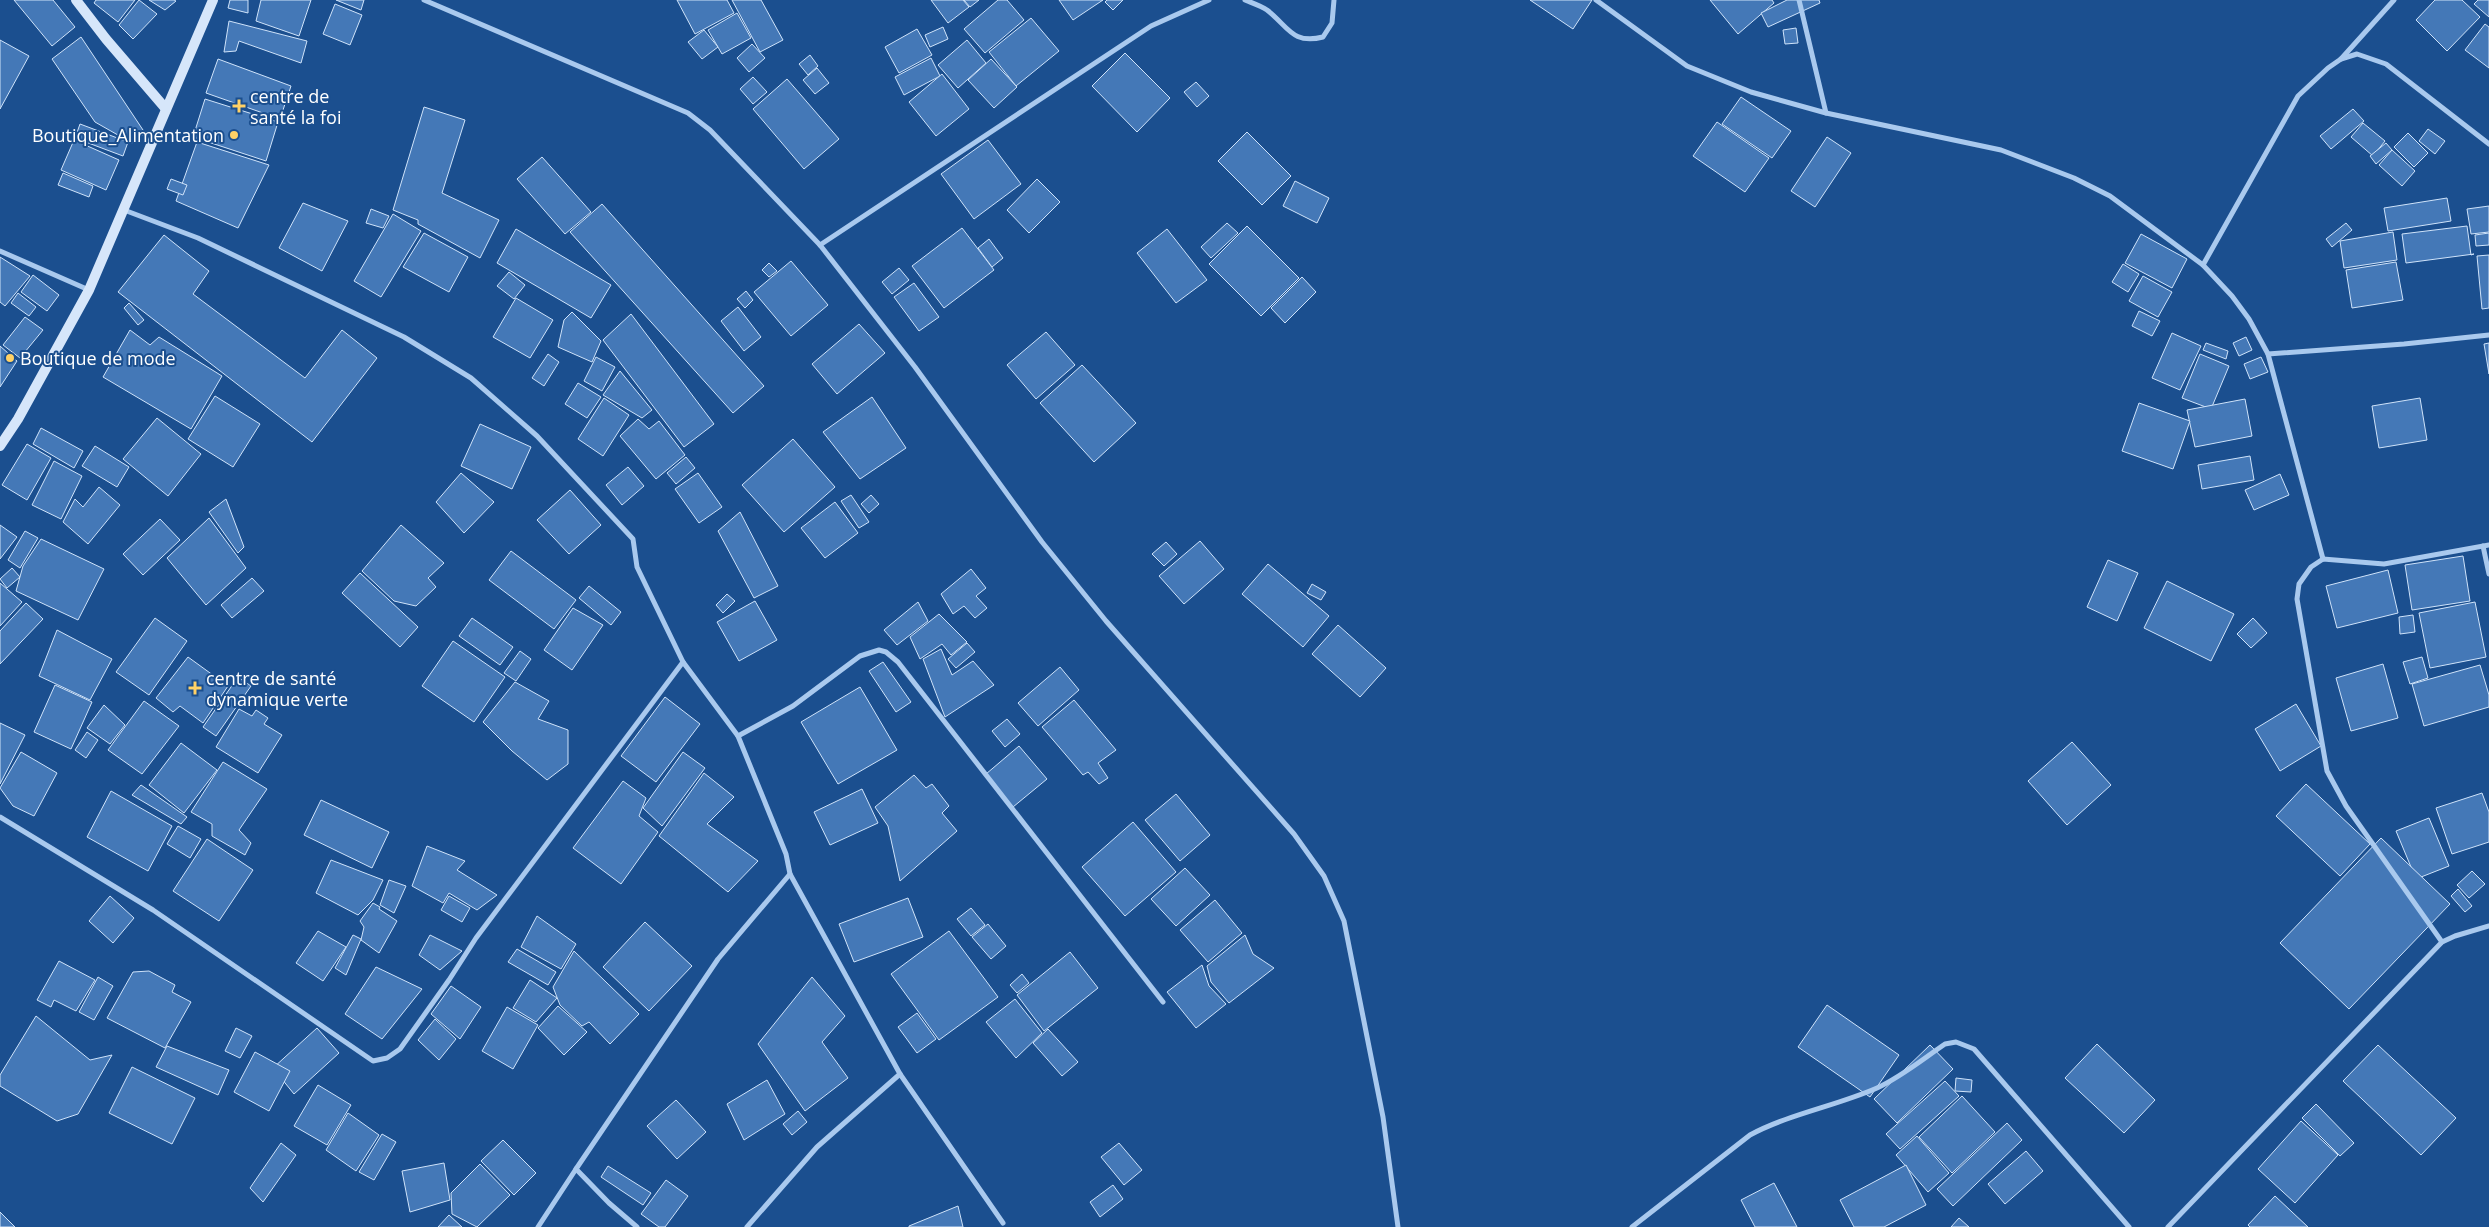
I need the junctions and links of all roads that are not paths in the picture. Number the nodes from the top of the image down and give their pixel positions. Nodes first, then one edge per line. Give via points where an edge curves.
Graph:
1 (76, 0) edge
2 (213, 0) edge
3 (424, 0) edge
4 (1209, 0) edge
5 (1245, 0) edge
6 (1334, 0) edge
7 (1596, 0) edge
8 (1799, 0) edge
9 (2394, 0) edge
10 (2341, 59) junction
11 (166, 110) junction
12 (1826, 113) junction
13 (2489, 144) edge
14 (124, 210) junction
15 (820, 246) junction
16 (0, 251) edge
17 (2202, 265) junction
18 (89, 290) junction
19 (2489, 335) edge
20 (2268, 354) junction
21 (0, 446) edge
22 (2486, 546) edge
23 (2323, 559) junction
24 (2489, 574) edge
25 (683, 662) junction
26 (738, 736) junction
27 (0, 817) edge
28 (790, 874) junction
29 (2489, 926) edge
30 (2442, 942) junction
31 (1163, 1002) dead end
32 (900, 1074) junction
33 (576, 1169) junction
34 (1003, 1223) dead end
35 (2126, 1226) edge
36 (538, 1227) edge
37 (637, 1227) edge
38 (747, 1227) edge
39 (1398, 1227) edge
40 (1632, 1227) edge
41 (2168, 1227) edge

1 - 11 main road
2 - 11 main road
3 - 15 street via 688,113 710,130
4 - 15 street via 1151,26
5 - 6 street via 1266,9 1295,37 1310,40 1323,37 1332,23
7 - 12 street via 1687,66 1751,92
8 - 12 street
9 - 10 street
10 - 13 street via 2357,54 2386,64
10 - 17 street via 2298,96
11 - 14 main road
12 - 17 street via 2001,150 2074,178 2110,196
14 - 18 main road
14 - 25 street via 198,238 404,337 472,378 537,436 633,539 637,566
15 - 39 street via 915,367 1042,542 1106,620 1294,834 1324,876 1344,920 1384,1117
16 - 18 street
17 - 20 street via 2232,296
18 - 21 main road
19 - 20 street
20 - 23 street
22 - 23 street via 2384,564
22 - 24 street
23 - 30 street via 2311,566 2300,584 2297,599 2327,771 2346,806
25 - 26 street
25 - 27 street via 476,938 400,1049 387,1058 373,1061 153,910
26 - 28 street via 786,854
26 - 31 street via 793,706 860,656 879,650 886,652 898,662
28 - 32 street
28 - 33 street via 718,959
29 - 30 street
30 - 41 street
32 - 34 street
32 - 38 street via 817,1147
33 - 36 street
33 - 37 street
35 - 40 street via 1974,1049 1956,1042 1945,1044 1879,1087 1823,1109 1768,1125 1750,1135

